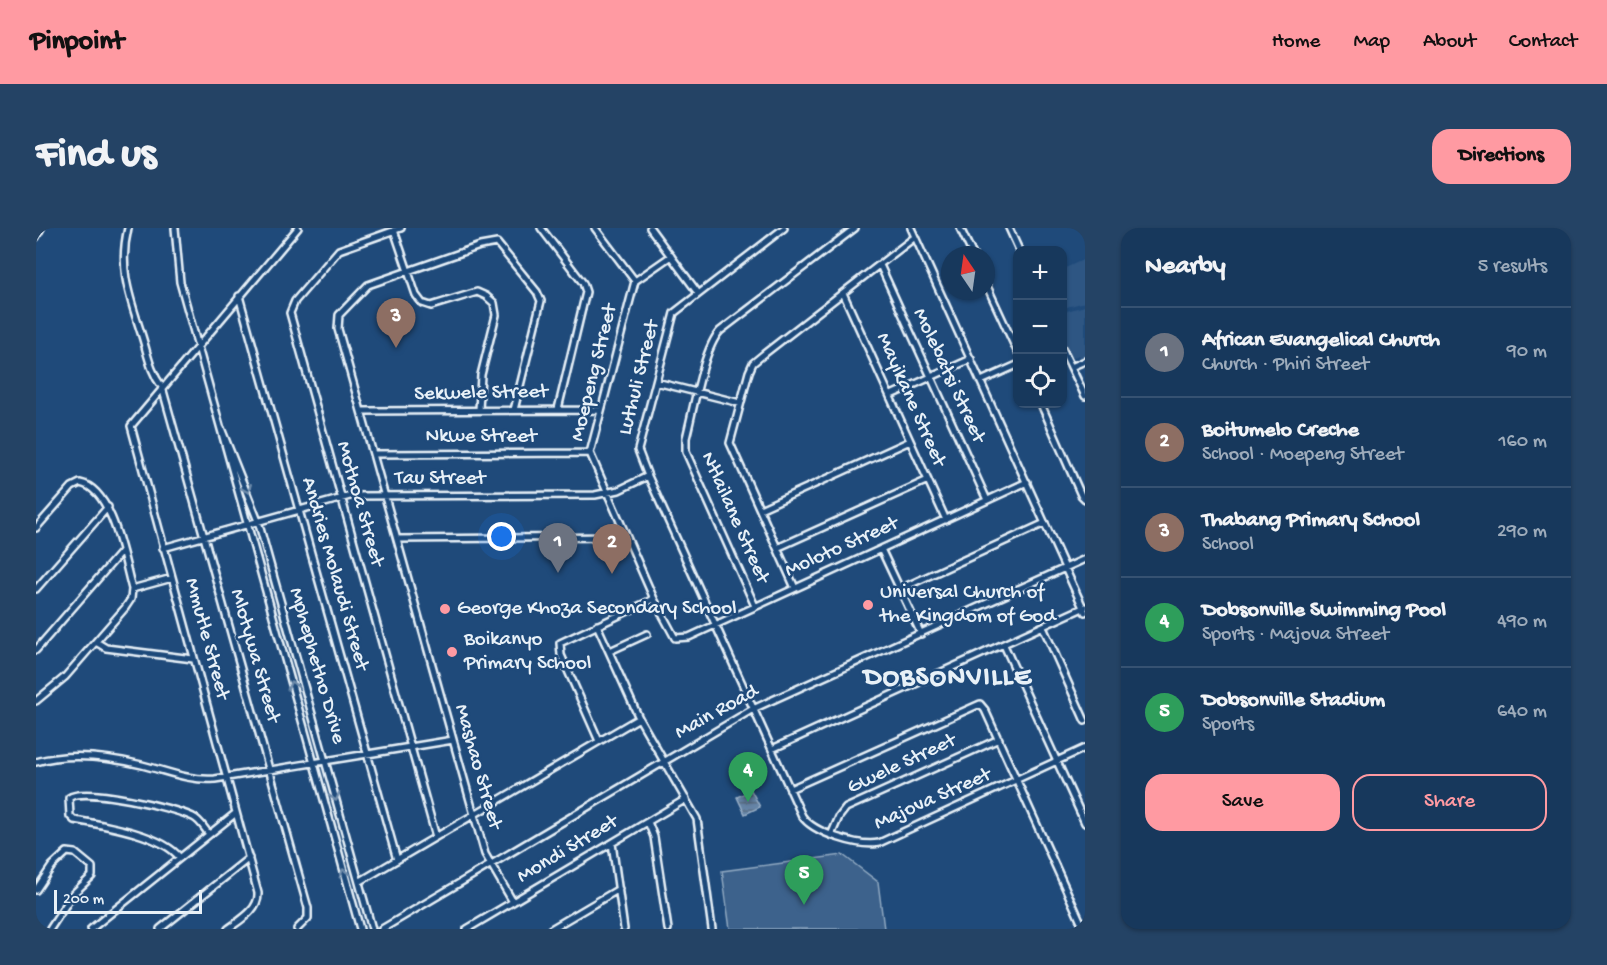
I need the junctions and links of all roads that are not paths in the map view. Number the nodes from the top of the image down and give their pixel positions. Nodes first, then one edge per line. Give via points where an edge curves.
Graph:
1 (41, 228) edge
2 (128, 228) edge
3 (175, 228) edge
4 (298, 228) edge
5 (401, 228) edge
6 (541, 228) edge
7 (595, 228) edge
8 (650, 228) edge
9 (784, 228) edge
10 (855, 228) edge
11 (911, 228) edge
12 (960, 228) edge
13 (1009, 228) edge
14 (394, 229) edge
15 (36, 237) edge
16 (915, 237) junction
17 (969, 246) edge
18 (1017, 246) edge
19 (671, 256) junction
20 (880, 265) junction
21 (408, 271) junction
22 (635, 281) junction
23 (698, 293) junction
24 (843, 293) junction
25 (239, 296) junction
26 (993, 300) edge
27 (1013, 342) edge
28 (198, 349) junction
29 (1065, 354) edge
30 (971, 359) junction
31 (1085, 361) edge
32 (1013, 367) edge
33 (1071, 367) junction
34 (931, 377) junction
35 (981, 381) junction
36 (656, 382) junction
37 (162, 387) junction
38 (698, 393) junction
39 (891, 395) junction
40 (1085, 396) edge
41 (740, 403) junction
42 (1043, 408) edge
43 (558, 409) junction
44 (479, 410) junction
45 (514, 410) junction
46 (602, 410) junction
47 (362, 411) junction
48 (216, 415) junction
49 (910, 441) junction
50 (590, 453) junction
51 (373, 454) junction
52 (648, 476) junction
53 (928, 480) junction
54 (1027, 482) junction
55 (606, 494) junction
56 (384, 496) junction
57 (340, 498) junction
58 (1085, 499) edge
59 (987, 500) junction
60 (108, 507) junction
61 (299, 509) junction
62 (760, 509) junction
63 (946, 520) junction
64 (258, 521) junction
65 (1045, 523) junction
66 (247, 524) junction
67 (36, 528) edge
68 (204, 536) junction
69 (626, 537) junction
70 (397, 539) junction
71 (163, 548) junction
72 (777, 548) junction
73 (881, 549) junction
74 (121, 552) junction
75 (1085, 559) edge
76 (1066, 568) junction
77 (172, 578) junction
78 (132, 588) junction
79 (795, 588) junction
80 (36, 589) edge
81 (900, 589) junction
82 (654, 599) junction
83 (755, 606) junction
84 (1084, 609) edge
85 (597, 625) junction
86 (716, 625) junction
87 (1043, 627) junction
88 (647, 634) dead end
89 (921, 634) junction
90 (672, 635) joint
91 (96, 642) junction
92 (1004, 645) junction
93 (36, 650) edge
94 (610, 651) junction
95 (194, 659) junction
96 (36, 701) edge
97 (753, 709) junction
98 (639, 718) junction
99 (1085, 721) edge
100 (999, 739) junction
101 (453, 740) junction
102 (599, 741) junction
103 (410, 748) junction
104 (1085, 748) edge
105 (772, 749) junction
106 (367, 754) junction
107 (1057, 761) junction
108 (36, 762) edge
109 (326, 762) junction
110 (663, 762) junction
111 (314, 765) junction
112 (269, 770) junction
113 (227, 778) junction
114 (1017, 781) junction
115 (790, 789) junction
116 (686, 800) junction
117 (236, 813) junction
118 (475, 815) junction
119 (648, 822) junction
120 (1085, 823) edge
121 (832, 833) junction
122 (209, 834) junction
123 (436, 837) junction
124 (612, 843) junction
125 (180, 858) junction
126 (249, 858) junction
127 (397, 860) junction
128 (491, 865) junction
129 (359, 882) junction
130 (619, 889) junction
131 (36, 891) edge
132 (513, 902) junction
133 (1085, 910) edge
134 (1077, 914) junction
135 (50, 929) edge
136 (91, 929) edge
137 (160, 929) edge
138 (228, 929) edge
139 (297, 929) edge
140 (360, 929) edge
141 (372, 929) edge
142 (382, 929) edge
143 (467, 929) edge
144 (551, 929) edge
145 (624, 929) edge
146 (668, 929) edge
147 (712, 929) edge
148 (1084, 929) edge

1 - 15 street
2 - 37 street, Mlotywa Street via 123,258 126,289 151,370
3 - 28 street, Mphephetho Drive via 177,269
4 - 25 street
5 - 14 street
6 - 43 street via 586,292
7 - 22 street, Moepeng Street
8 - 19 street
9 - 23 street, Luthuli Street
10 - 38 street, Ntlailane Street via 720,331 711,344
11 - 16 street
12 - 17 street
13 - 18 street
14 - 21 street
14 - 57 street, Mothoa Street via 339,250 290,310
16 - 20 street
16 - 30 street
19 - 22 street, Moepeng Street
19 - 23 street
20 - 24 street
20 - 34 street, Molebatsi Street
21 - 44 street via 418,300 426,306 477,292 494,303 496,315 481,375
21 - 45 street via 494,243 504,249 524,275 540,297 541,305
21 - 47 street, Mashao Street via 364,287 338,319
22 - 46 street, Moepeng Street
23 - 36 street, Luthuli Street via 674,313
24 - 39 street, Mayikane Street
24 - 41 street via 753,363
25 - 28 street
25 - 61 street, Andries Molaudi Street
26 - 27 street
28 - 37 street
28 - 48 street, Mphephetho Drive
29 - 33 street
30 - 34 street
30 - 35 street
31 - 33 street
32 - 35 street
33 - 40 street
34 - 39 street
34 - 59 street, Molebatsi Street
35 - 54 street
36 - 38 street
36 - 52 street, Luthuli Street via 638,450
37 - 68 street, Mlotywa Street
37 - 71 street, Mmutle Street via 130,428
38 - 41 street
38 - 83 street, Ntlailane Street via 686,452
39 - 49 street, Mayikane Street
41 - 62 street via 730,443
42 - 58 street
43 - 45 street, Sekwele Street
43 - 46 street, Sekwele Street
44 - 45 street, Sekwele Street
44 - 47 street, Sekwele Street
46 - 50 street, Moepeng Street
47 - 51 street, Mashao Street
48 -> 64 street, Mphephetho Drive
48 - 66 street, Mphephetho Drive
49 - 53 street, Mayikane Street
49 - 62 street
50 - 51 street, Nkwe Street
50 - 55 street, Moepeng Street
51 - 56 street, Mashao Street
52 - 55 street, Tau Street
52 - 86 street, Luthuli Street
53 - 63 street, Mayikane Street
53 - 72 street
54 - 59 street, Moloto Street
54 - 65 street
55 - 56 street, Tau Street
55 - 69 street, Moepeng Street
56 - 57 street, Tau Street
56 - 70 street, Mashao Street
57 - 61 street, Tau Street
57 - 103 street, Mothoa Street
59 - 63 street, Moloto Street
60 - 67 street via 88,486 77,483
60 - 74 street
60 - 80 street
61 - 64 street, Tau Street
61 - 106 street, Andries Molaudi Street
62 - 72 street
63 - 73 street, Moloto Street
64 - 66 street, Tau Street
64 - 109 street, Mphephetho Drive
65 - 76 street
65 - 81 street
66 - 68 street, Tau Street
111 -> 66 street, Mphephetho Drive
68 - 71 street, Tau Street
68 - 112 street, Mlotywa Street
69 - 70 street
69 - 82 street, Moepeng Street
70 - 101 street, Mashao Street
71 - 77 street, Mmutle Street
72 - 79 street
73 - 79 street, Moloto Street
73 - 81 street
74 - 78 street
74 - 93 street
75 - 76 street, Main Road
76 - 84 street
76 - 89 street, Main Road
77 - 78 street
77 - 95 street, Mmutle Street
78 - 91 street via 129,602
79 - 83 street, Moloto Street
81 - 89 street
82 - 85 street
82 - 90 street, Moepeng Street
83 - 86 street, Moloto Street
84 - 87 street
85 - 94 street
85 - 102 street via 562,641 559,649
86 - 90 street, Moloto Street via 681,640
86 - 97 street, Luthuli Street
87 - 92 street
87 - 99 street
88 - 94 street
89 - 97 street, Main Road
91 - 95 street via 106,648
91 - 96 street via 66,677
92 - 105 street
92 - 107 street
94 - 98 street
95 - 113 street, Mmutle Street
97 - 105 street, Majova Street
97 - 110 street, Main Road
98 - 102 street
98 - 110 street
100 - 114 street
100 - 115 street via 985,710 976,704
100 - 121 street, Gwele Street via 846,808
101 - 103 street
101 - 118 street, Mashao Street
102 - 118 street
103 - 106 street
103 - 123 street, Mothoa Street
104 - 107 street, Majova Street
105 - 115 street, Majova Street
106 - 109 street
106 - 127 street, Andries Molaudi Street
107 - 114 street, Majova Street
107 - 120 street
108 - 113 street via 83,756 141,765 190,779
109 - 111 street
109 -> 129 street, Mphephetho Drive
110 - 116 street
110 - 128 street, Main Road
111 - 112 street
140 -> 111 street, Mphephetho Drive
112 - 113 street
112 - 139 street, Mlotywa Street via 308,911 308,918
113 - 117 street, Mmutle Street
114 - 121 street, Majova Street via 879,843 861,844
114 - 134 street
115 - 121 street, Majova Street via 805,820
116 - 119 street, Mondi Street
116 - 147 street via 699,825
117 - 122 street
117 - 126 street, Mmutle Street
118 - 123 street
118 - 128 street, Mashao Street
119 - 124 street, Mondi Street
119 - 146 street via 655,843
122 - 125 street
122 - 125 street via 195,818 161,807 108,796 69,798 74,820 107,824 166,844
123 - 127 street
124 - 130 street
124 - 132 street, Mondi Street
125 - 136 street
126 - 137 street
126 - 138 street, Mmutle Street via 259,897 253,909
127 - 129 street
128 - 132 street, Mashao Street
128 - 142 street, Main Road
129 - 141 street, Mphephetho Drive
130 - 144 street
130 - 145 street
131 - 135 street via 52,866 67,852 75,853 92,867 92,876 74,892
132 - 143 street, Mondi Street
133 - 134 street
134 - 148 street

